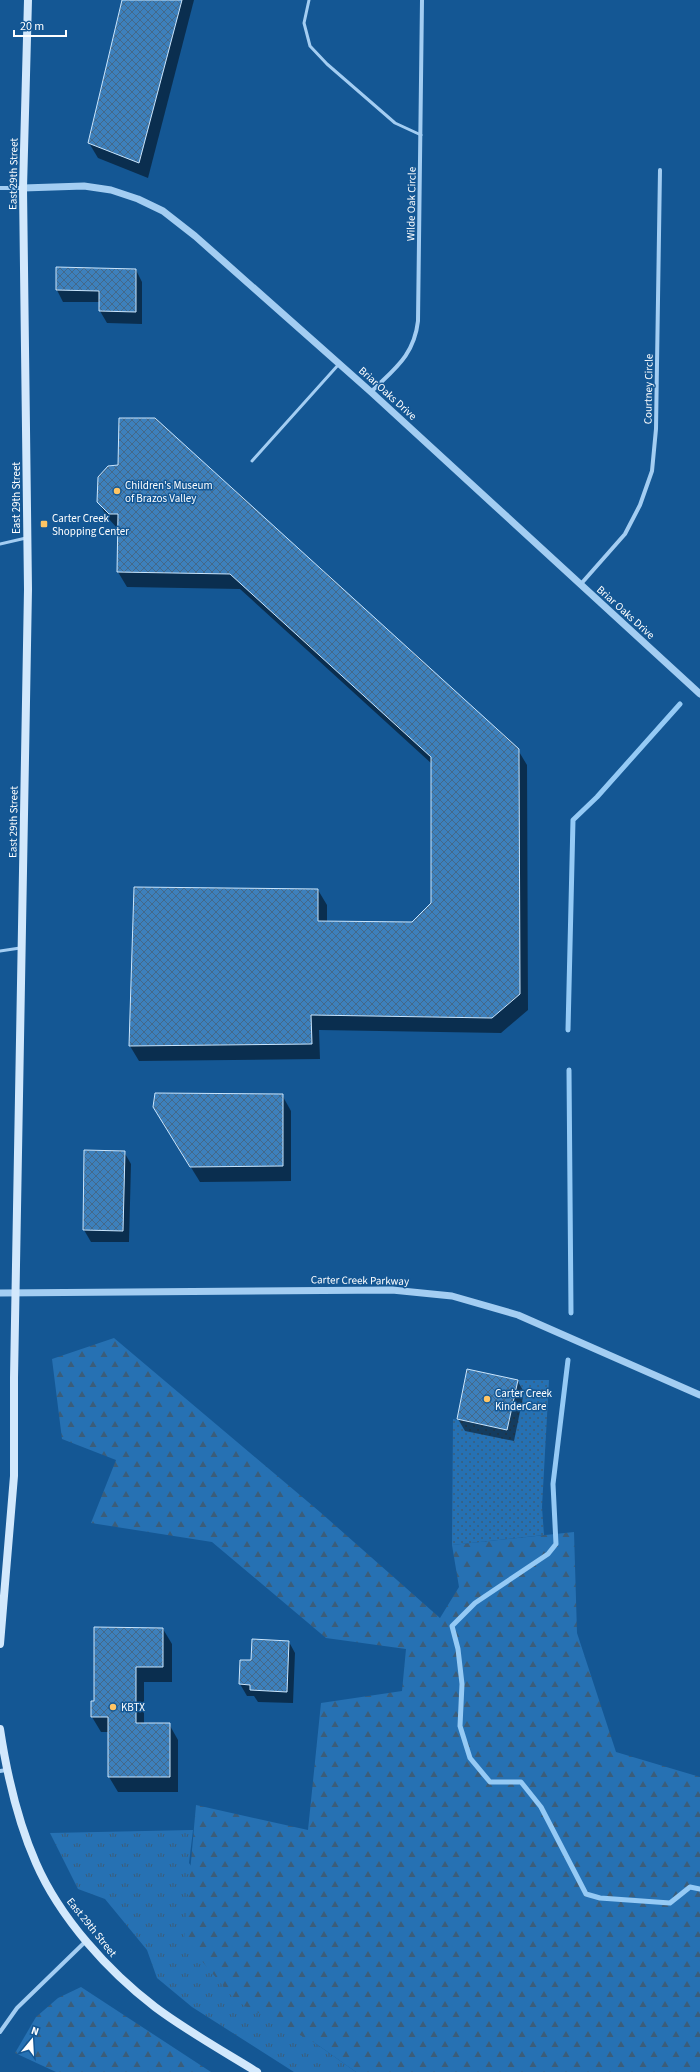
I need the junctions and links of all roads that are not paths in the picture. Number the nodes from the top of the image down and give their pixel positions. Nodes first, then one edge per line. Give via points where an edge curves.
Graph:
1 (28, 0) edge
2 (309, 0) edge
3 (422, 0) edge
4 (421, 135) junction
5 (660, 170) dead end
6 (0, 188) edge
7 (23, 188) junction
8 (339, 364) junction
9 (371, 392) junction
10 (252, 461) dead end
11 (26, 538) junction
12 (0, 544) edge
13 (580, 586) junction
14 (700, 694) edge
15 (22, 948) junction
16 (0, 951) edge
17 (16, 1292) junction
18 (0, 1293) edge
19 (700, 1395) edge
20 (0, 1644) edge
21 (0, 1729) edge
22 (3, 1771) edge
23 (86, 1941) junction
24 (0, 2032) edge
25 (257, 2072) edge

1 - 7 main road, East 29th Street
2 - 4 lane via 304,23 310,46 395,123
3 - 4 street, Wilde Oak Circle
4 - 9 street, Wilde Oak Circle via 420,291 416,338 406,357
5 - 13 street, Courtney Circle via 656,429 652,470 640,505 625,534
6 - 7 street
7 - 8 street, Briar Oaks Drive via 84,186 111,190 138,199 163,212 195,236
7 - 11 main road, East 29th Street
8 - 9 street, Briar Oaks Drive
8 - 10 lane
9 - 13 street, Briar Oaks Drive
11 - 12 lane
11 - 15 main road, East 29th Street via 28,589
13 - 14 street, Briar Oaks Drive
15 - 16 lane
15 - 17 main road, East 29th Street
17 - 18 street, Carter Creek Parkway
17 - 19 street, Carter Creek Parkway via 392,1290 452,1296 518,1315
17 - 20 main road, East 29th Street via 14,1476
21 - 22 main road, East 29th Street
22 - 23 main road, East 29th Street via 36,1864 60,1905
23 - 24 street via 17,2008
23 - 25 main road, East 29th Street via 119,1977 156,2007

